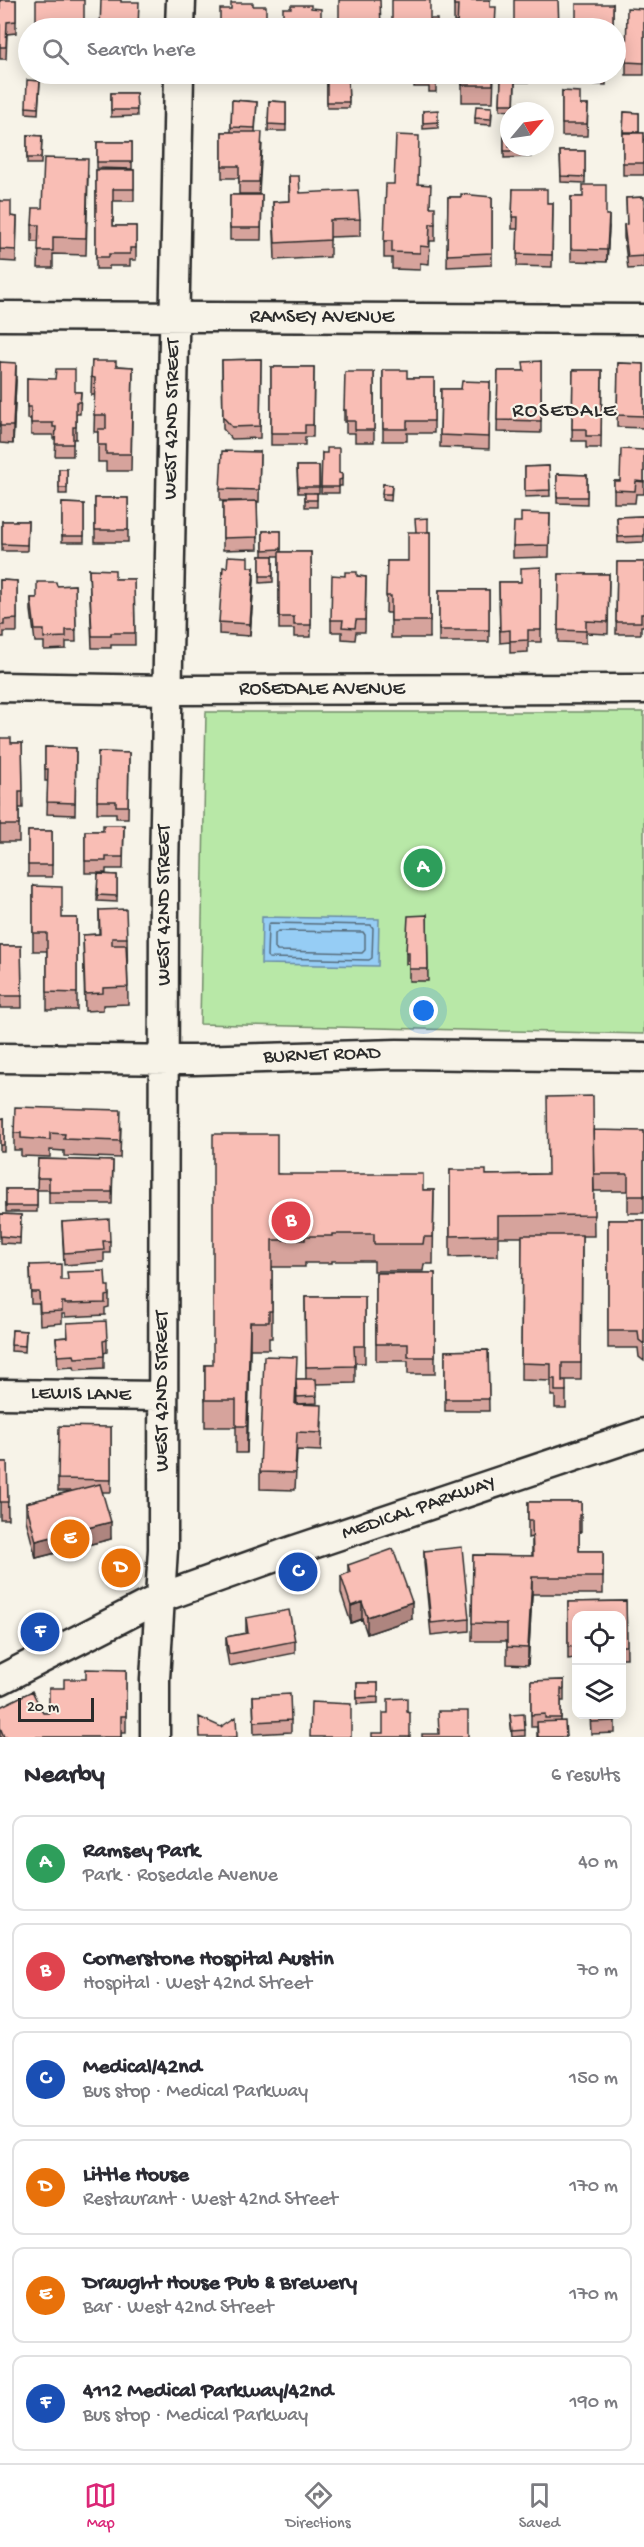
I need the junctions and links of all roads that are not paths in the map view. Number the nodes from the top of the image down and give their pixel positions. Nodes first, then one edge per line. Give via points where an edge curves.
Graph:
1 (180, 0) edge
2 (180, 18) edge
3 (179, 84) edge
4 (0, 316) edge
5 (175, 318) junction
6 (644, 319) edge
7 (0, 687) edge
8 (644, 689) edge
9 (169, 690) junction
10 (644, 1057) edge
11 (0, 1058) edge
12 (164, 1059) junction
13 (0, 1394) edge
14 (162, 1396) junction
15 (644, 1433) edge
16 (160, 1598) junction
17 (0, 1680) edge
18 (155, 1737) edge

1 - 2 street
3 - 5 street, WEST 42ND STREET
4 - 5 street, RAMSEY AVENUE
5 - 6 street, RAMSEY AVENUE
5 - 9 street, WEST 42ND STREET
7 - 9 street, ROSEDALE AVENUE
8 - 9 street, ROSEDALE AVENUE
9 - 12 street, WEST 42ND STREET
10 - 12 street, BURNET ROAD via 397,1054
11 - 12 street, BURNET ROAD
12 - 14 street, WEST 42ND STREET
13 - 14 street, LEWIS LANE
14 - 16 street, WEST 42ND STREET
15 - 16 street, MEDICAL PARKWAY
16 - 17 street, MEDICAL PARKWAY
16 - 18 street, WEST 42ND STREET

